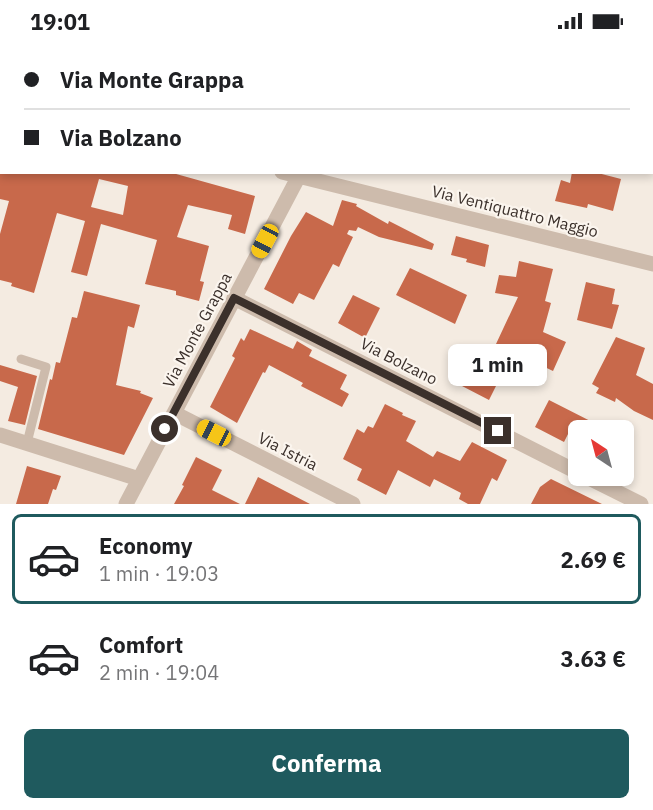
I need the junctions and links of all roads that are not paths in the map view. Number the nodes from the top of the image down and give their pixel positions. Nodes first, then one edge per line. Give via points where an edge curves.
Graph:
1 (298, 174) edge
2 (653, 264) edge
3 (234, 298) junction
4 (21, 359) dead end
5 (174, 413) junction
6 (0, 435) edge
7 (27, 443) junction
8 (568, 466) edge
9 (139, 478) junction
10 (605, 486) edge
11 (126, 504) edge
12 (353, 504) edge
13 (641, 504) edge

1 - 2 street, Via Ventiquattro Maggio
1 - 3 street, Via Monte Grappa
3 - 5 street, Via Monte Grappa
3 - 8 street, Via Bolzano
4 - 7 lane via 46,368
5 - 9 street, Via Monte Grappa
5 - 12 street, Via Istria
6 - 7 street
7 - 9 street
9 - 11 street, Via Monte Grappa
10 - 13 street

